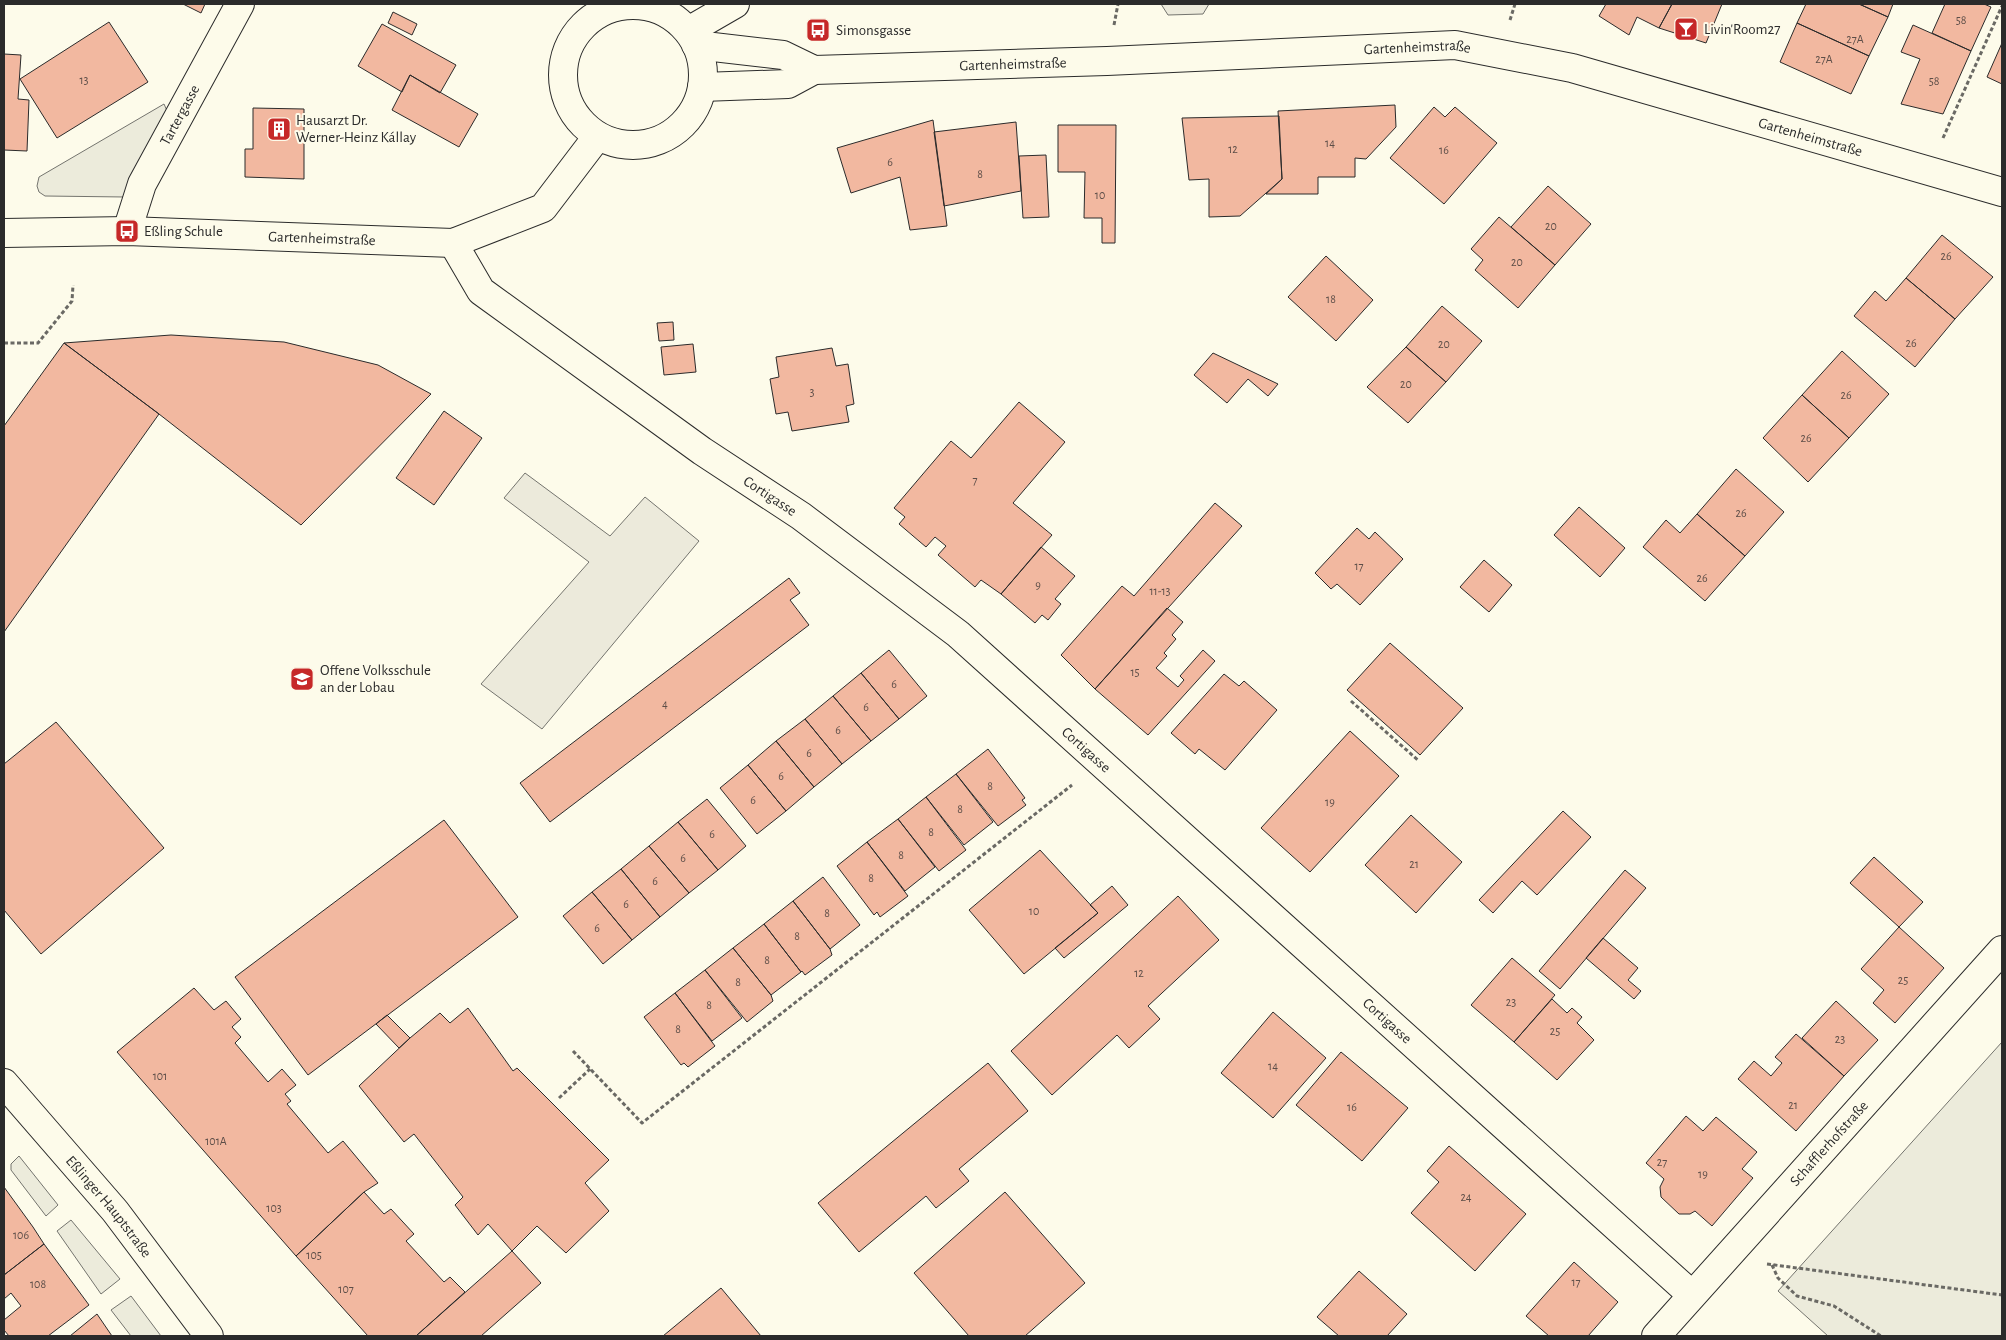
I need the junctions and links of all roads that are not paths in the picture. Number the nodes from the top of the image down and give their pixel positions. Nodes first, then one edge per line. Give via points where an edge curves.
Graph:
1 (240, 4) edge
2 (735, 4) edge
3 (608, 5) edge
4 (693, 37) junction
5 (814, 70) junction
6 (702, 87) junction
7 (597, 137) junction
8 (2002, 192) edge
9 (127, 231) junction
10 (4, 233) edge
11 (453, 243) junction
12 (2002, 950) edge
13 (4, 1083) edge
14 (1692, 1295) junction
15 (209, 1336) edge
16 (1656, 1336) edge

1 - 9 street, Tartergasse via 142,184
2 - 4 street
3 - 4 street, Gartenheimstraße via 649,4
3 - 7 street, Gartenheimstraße via 588,19 565,51 564,92 577,119
4 - 5 street, Gartenheimstraße via 784,55
4 - 6 street via 706,71
5 - 6 street, Gartenheimstraße via 788,84
5 - 8 street, Gartenheimstraße via 1455,45 1572,68
6 - 7 street via 698,108 678,132 640,146
7 - 11 street, Gartenheimstraße via 544,208
9 - 10 street, Gartenheimstraße
9 - 11 street, Gartenheimstraße
11 - 14 street, Cortigasse via 481,290 702,451 801,516 958,634
12 - 14 street, Schafflerhofstraße
13 - 15 street, Eßlinger Hauptstraße via 115,1211
14 - 16 street, Schafflerhofstraße

